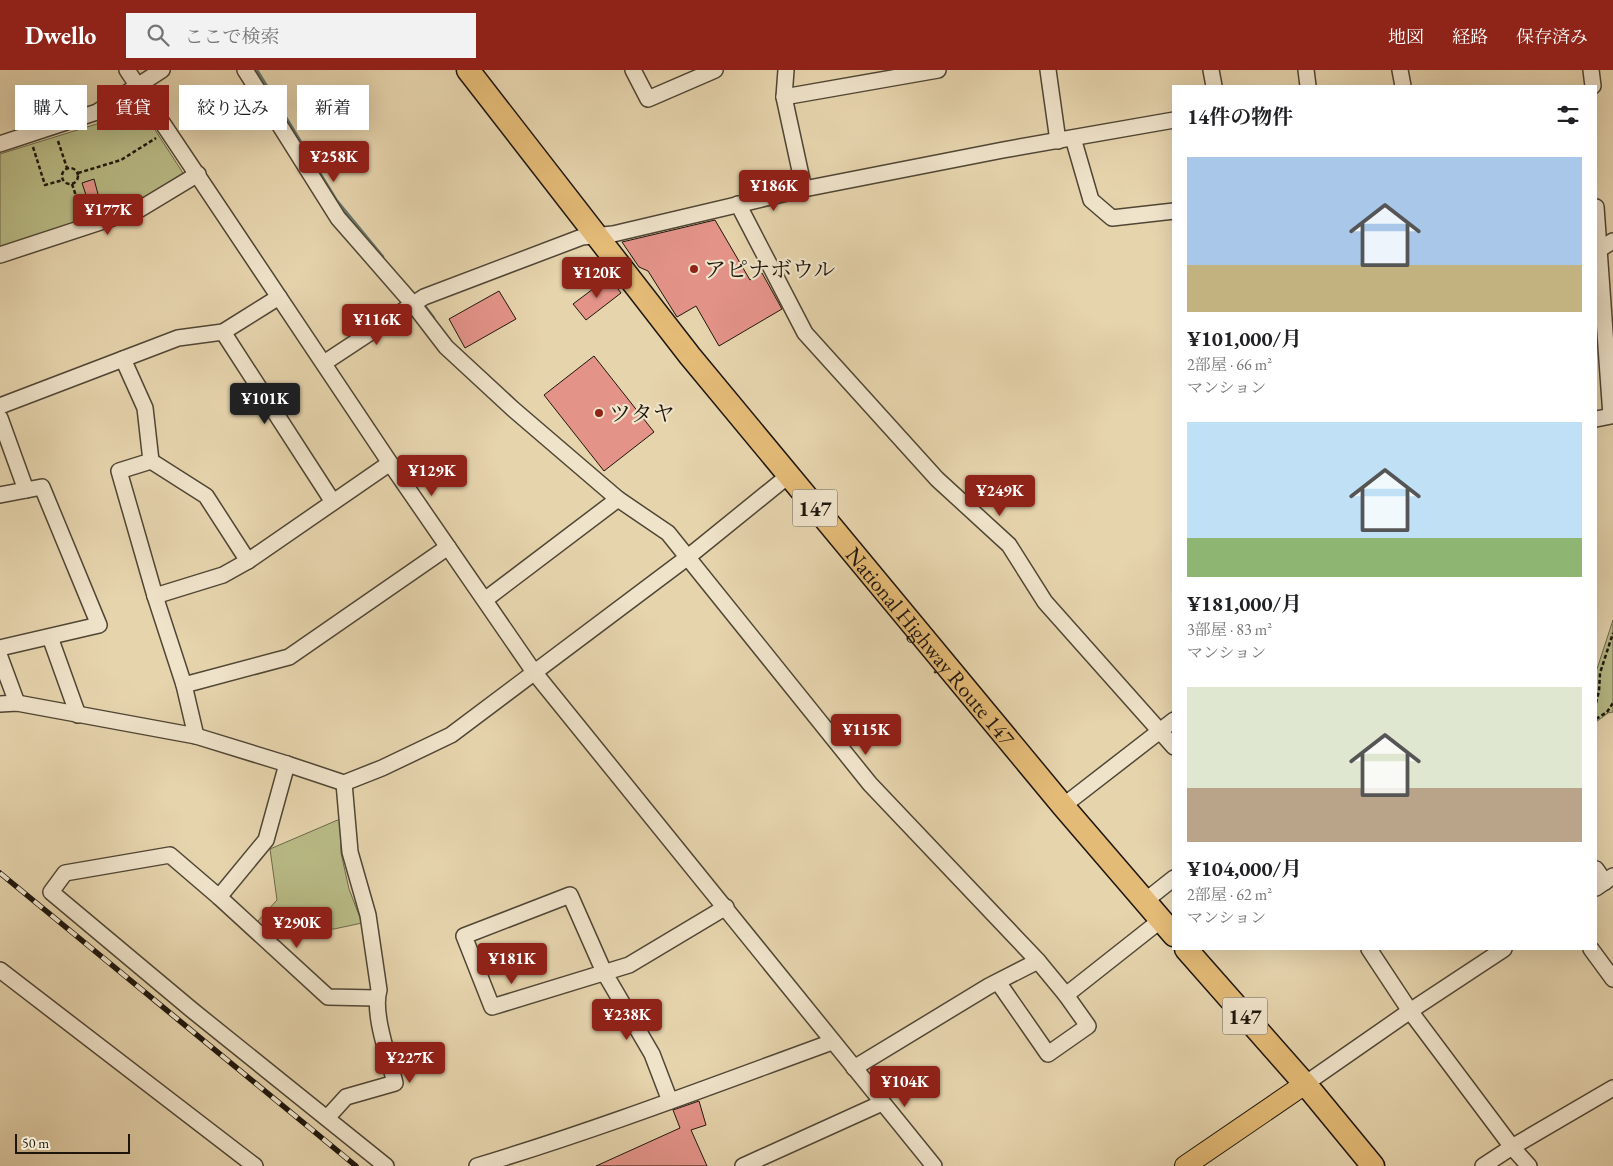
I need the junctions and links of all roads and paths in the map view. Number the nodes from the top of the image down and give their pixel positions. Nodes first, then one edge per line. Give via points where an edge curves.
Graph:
1 (127, 70) edge
2 (162, 70) edge
3 (245, 70) edge
4 (468, 70) edge
5 (633, 70) edge
6 (715, 70) edge
7 (786, 70) edge
8 (938, 70) edge
9 (1048, 70) edge
10 (1212, 70) edge
11 (1306, 70) edge
12 (1400, 70) edge
13 (1591, 70) edge
14 (136, 85) edge
15 (139, 85) edge
16 (1214, 85) edge
17 (1308, 85) edge
18 (1403, 85) edge
19 (1593, 85) edge
20 (784, 97) junction
21 (97, 112) edge
22 (1172, 120) edge
23 (168, 130) edge
24 (160, 134) dead end
25 (58, 139) dead end
26 (1065, 140) junction
27 (31, 141) junction
28 (0, 144) edge
29 (41, 144) dead end
30 (67, 168) junction
31 (78, 173) junction
32 (198, 174) junction
33 (63, 180) junction
34 (72, 184) junction
35 (804, 189) junction
36 (738, 204) junction
37 (1172, 211) edge
38 (82, 215) dead end
39 (1597, 218) edge
40 (597, 236) junction
41 (1613, 241) edge
42 (1600, 249) junction
43 (0, 256) edge
44 (1599, 288) edge
45 (279, 297) junction
46 (413, 304) junction
47 (223, 332) junction
48 (123, 359) junction
49 (324, 363) junction
50 (0, 406) edge
51 (0, 418) edge
52 (1597, 419) edge
53 (151, 461) junction
54 (390, 463) junction
55 (788, 476) junction
56 (26, 490) junction
57 (0, 495) edge
58 (618, 500) junction
59 (333, 502) junction
60 (448, 547) junction
61 (688, 557) junction
62 (248, 561) junction
63 (154, 596) junction
64 (486, 599) junction
65 (1613, 632) edge
66 (50, 637) junction
67 (0, 648) edge
68 (0, 657) edge
69 (534, 672) junction
70 (184, 685) junction
71 (1597, 699) edge
72 (1613, 703) edge
73 (0, 704) edge
74 (17, 704) junction
75 (1613, 710) edge
76 (1607, 712) junction
77 (78, 715) junction
78 (1597, 718) edge
79 (1172, 722) edge
80 (1160, 732) junction
81 (196, 736) junction
82 (1172, 745) edge
83 (287, 764) junction
84 (344, 783) junction
85 (1063, 806) junction
86 (1597, 870) edge
87 (1172, 880) edge
88 (1605, 882) edge
89 (219, 897) junction
90 (1145, 901) junction
91 (726, 907) junction
92 (1167, 928) edge
93 (1187, 950) edge
94 (1370, 950) edge
95 (1502, 950) edge
96 (1592, 950) edge
97 (1038, 961) junction
98 (0, 970) edge
99 (604, 972) junction
100 (1613, 979) edge
101 (998, 982) junction
102 (1066, 995) junction
103 (376, 998) junction
104 (1410, 1011) junction
105 (832, 1042) junction
106 (854, 1068) junction
107 (1305, 1084) junction
108 (1613, 1088) edge
109 (670, 1101) junction
110 (882, 1103) junction
111 (327, 1118) junction
112 (1512, 1147) junction
113 (255, 1166) edge
114 (386, 1166) edge
115 (477, 1166) edge
116 (743, 1166) edge
117 (934, 1166) edge
118 (1185, 1166) edge
119 (1373, 1166) edge
120 (1483, 1166) edge
121 (1529, 1166) edge

1 - 14 street
2 - 15 street
3 - 46 street via 338,218
4 - 40 highway, National Highway Route 147 / 147
5 - 6 street via 648,99
7 - 20 street
8 - 20 street
9 - 26 street
10 - 16 street
11 - 17 street
12 - 18 street
13 - 19 street
20 - 35 street
21 - 27 street
22 - 26 street
23 - 32 street
24 - 31 path via 121,160
25 - 30 path
26 - 35 street
26 - 37 street via 1091,200 1112,218
27 - 28 street
27 - 29 path
27 - 33 path via 45,186
30 - 31 path
30 - 33 path via 63,172
31 - 34 path via 78,179
32 - 43 street via 140,210
32 - 45 street
33 - 34 path
34 - 38 path
35 - 36 street
36 - 40 street
36 - 80 street via 804,333 937,479 1009,545 1045,602
39 - 42 street
40 - 46 street via 582,237
40 - 55 highway, National Highway Route 147 / 147
41 - 42 street
42 - 44 street
44 - 52 street via 1612,416
45 - 47 street
45 - 49 street
46 - 49 street
46 - 58 street via 446,347
47 - 48 street via 178,338
47 - 59 street
48 - 50 street
48 - 53 street via 145,408
49 - 54 street
51 - 56 street
53 - 62 street via 206,496
53 - 63 street via 119,471
54 - 59 street
54 - 60 street
55 - 61 street
55 - 85 highway, National Highway Route 147 / 147
56 - 57 street
56 - 66 street via 42,487 98,625
58 - 61 street via 668,533
58 - 64 street
59 - 62 street
60 - 64 street
60 - 70 street via 289,657
61 - 69 street
61 - 97 street via 870,784
62 - 63 street via 223,575
63 - 70 street
64 - 69 street
65 - 71 path via 1600,673
66 - 67 street
66 - 77 street
68 - 74 street
69 - 84 street via 451,735
69 - 91 street
70 - 81 street
72 - 76 path
73 - 74 street
74 - 77 street
75 - 76 path
76 - 78 path
77 - 81 street
79 - 80 street
80 - 82 street
80 - 85 street
81 - 83 street
83 - 84 street
83 - 89 street via 266,840
84 - 103 street via 350,852 368,915 378,990
85 - 90 highway, National Highway Route 147 / 147
86 - 88 street
87 - 90 street
89 - 103 street via 328,997
89 - 111 street via 170,855 65,873 51,892
90 - 92 highway, National Highway Route 147 / 147
91 - 99 street via 629,965
91 - 105 street
92 - 102 street
93 - 107 highway, 147
94 - 104 street
95 - 104 street
96 - 100 street
97 - 101 street
97 - 102 street
98 - 113 street
99 - 99 street via 492,1007 464,936 570,895
99 - 109 street via 652,1054
101 - 102 street via 1048,1054 1088,1026
101 - 106 street
103 - 111 street via 395,1083 346,1097
104 - 107 street
104 - 112 street
105 - 106 street
105 - 109 street
106 - 110 street
107 - 118 main road
107 - 119 highway, 147
108 - 112 street
109 - 115 street
110 - 116 street
110 - 117 street
111 - 114 street
112 - 120 street
112 - 121 street

